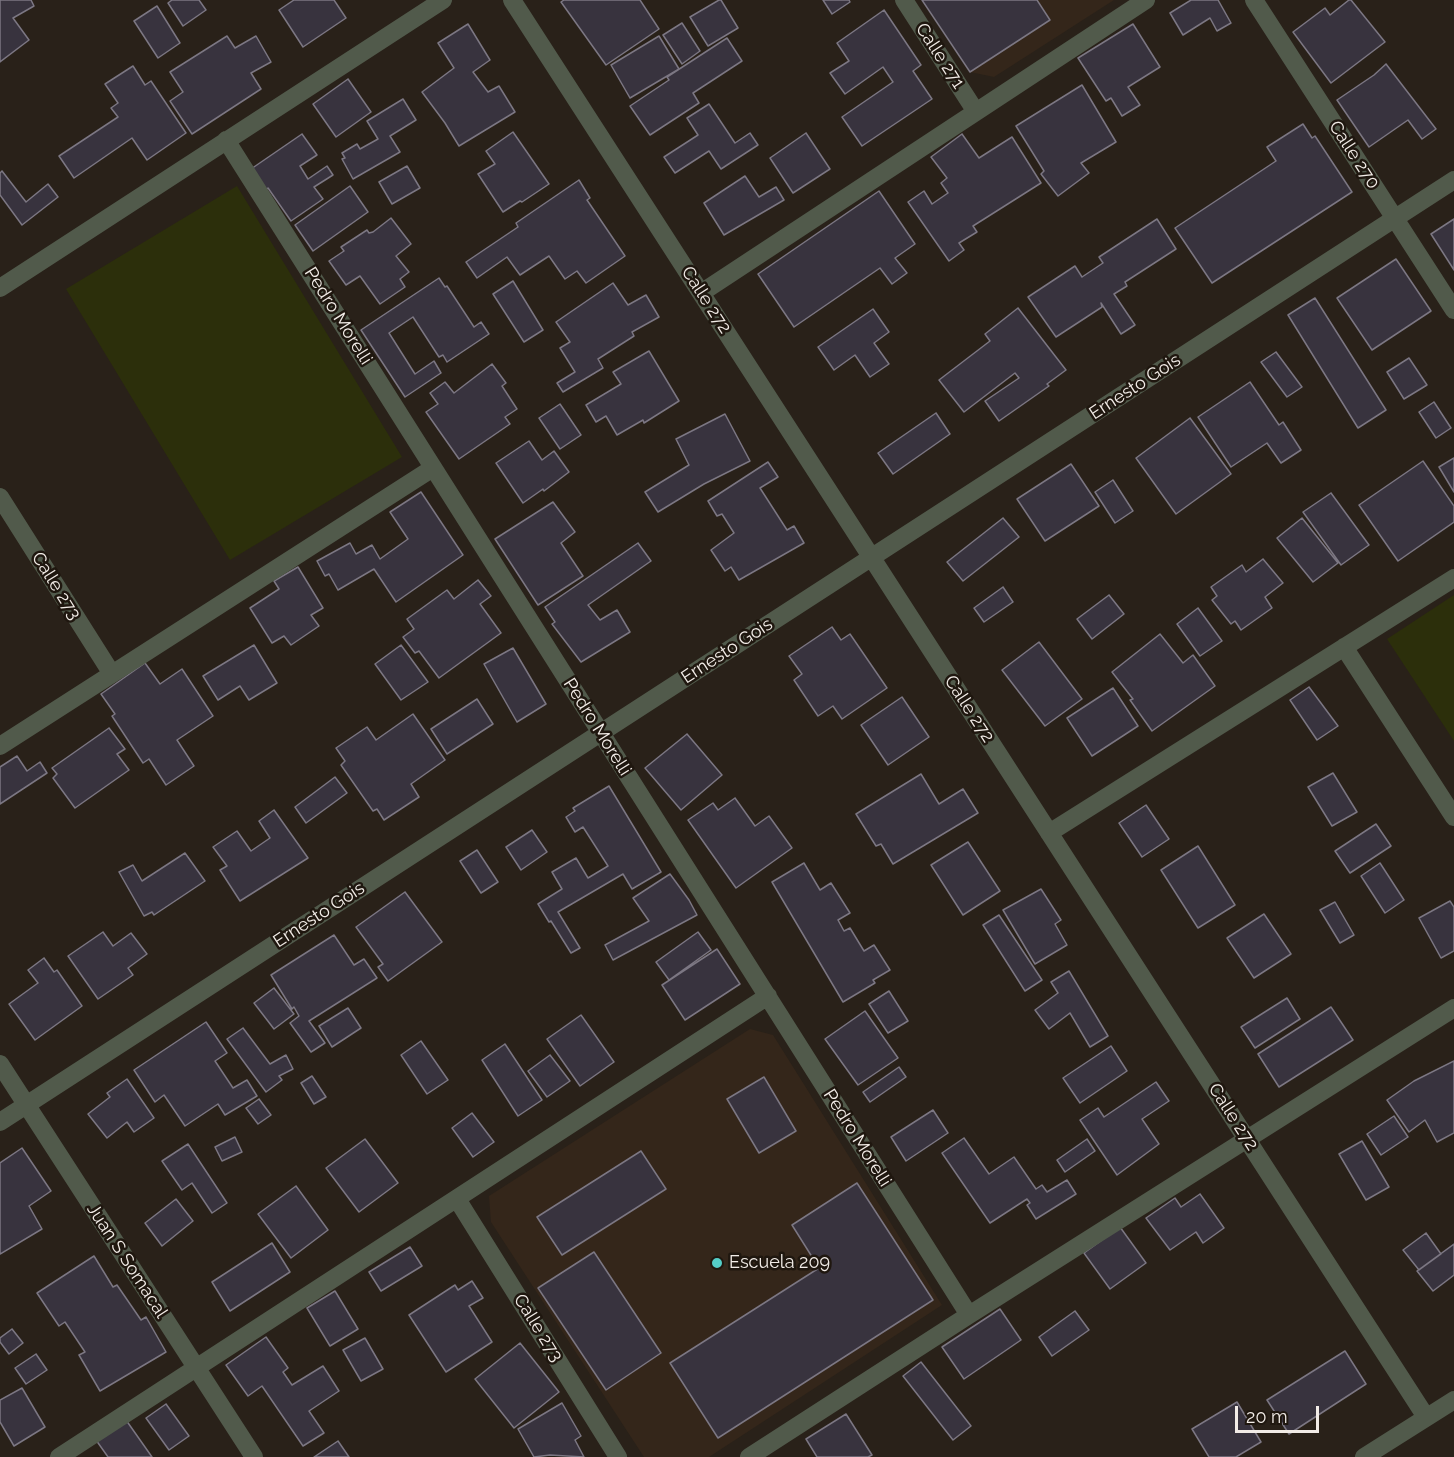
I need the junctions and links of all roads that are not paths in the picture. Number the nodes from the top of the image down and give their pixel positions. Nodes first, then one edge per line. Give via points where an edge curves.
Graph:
1 (443, 0) edge
2 (512, 0) edge
3 (904, 0) edge
4 (1146, 0) edge
5 (1254, 0) edge
6 (976, 112) junction
7 (226, 140) junction
8 (1454, 180) edge
9 (1395, 219) junction
10 (0, 288) edge
11 (701, 293) junction
12 (1454, 310) edge
13 (433, 468) junction
14 (0, 497) edge
15 (872, 558) junction
16 (1454, 578) edge
17 (1344, 647) junction
18 (112, 674) junction
19 (601, 733) junction
20 (0, 747) edge
21 (1454, 818) edge
22 (1049, 833) junction
23 (768, 996) junction
24 (1454, 1008) edge
25 (0, 1064) edge
26 (27, 1105) junction
27 (0, 1122) edge
28 (1247, 1140) junction
29 (457, 1199) junction
30 (969, 1315) junction
31 (196, 1368) junction
32 (1454, 1400) edge
33 (1426, 1418) junction
34 (59, 1457) edge
35 (254, 1457) edge
36 (618, 1457) edge
37 (748, 1457) edge
38 (1364, 1457) edge

1 - 7 street
2 - 11 street, Calle 272
3 - 6 street, Calle 271
4 - 6 street
5 - 9 street, Calle 270
6 - 11 street
7 - 10 street
7 - 13 street, Pedro Morelli
8 - 9 street, Ernesto Gois
9 - 12 street, Calle 270
9 - 15 street, Ernesto Gois
11 - 15 street, Calle 272
13 - 18 street
13 - 19 street, Pedro Morelli
14 - 18 street, Calle 273
15 - 19 street, Ernesto Gois
15 - 22 street, Calle 272
16 - 17 street
17 - 21 street
17 - 22 street
18 - 20 street
19 - 23 street, Pedro Morelli
19 - 26 street, Ernesto Gois
22 - 28 street, Calle 272
23 - 29 street
23 - 30 street, Pedro Morelli
24 - 28 street
25 - 26 street, Juan S Somacal
26 - 27 street, Ernesto Gois
26 - 31 street, Juan S Somacal
28 - 30 street
28 - 33 street, Calle 272
29 - 31 street
29 - 36 street, Calle 273
30 - 37 street
31 - 34 street
31 - 35 street, Juan S Somacal
32 - 33 street
33 - 38 street

